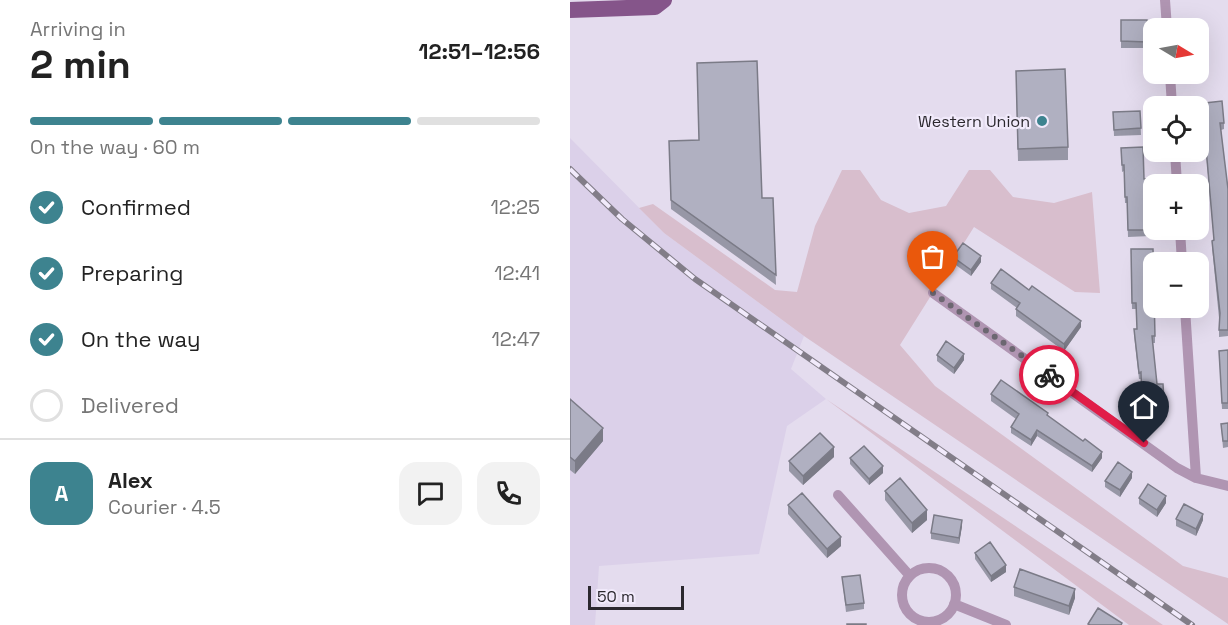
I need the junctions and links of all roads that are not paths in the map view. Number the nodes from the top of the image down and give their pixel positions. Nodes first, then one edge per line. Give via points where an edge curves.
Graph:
1 (664, 0) edge
2 (1165, 0) edge
3 (570, 10) edge
4 (1166, 18) edge
5 (933, 293) dead end
6 (1186, 318) edge
7 (1196, 478) junction
8 (1228, 486) edge
9 (838, 495) dead end
10 (910, 576) junction
11 (954, 604) junction
12 (920, 623) edge
13 (1006, 625) edge

1 - 3 main road via 655,8
2 - 4 street
5 - 7 street
6 - 7 street
7 - 8 street
9 - 10 street
10 - 11 street via 924,569 939,570 955,588
10 - 12 street via 904,583 902,601
11 - 12 street via 943,618
11 - 13 street

